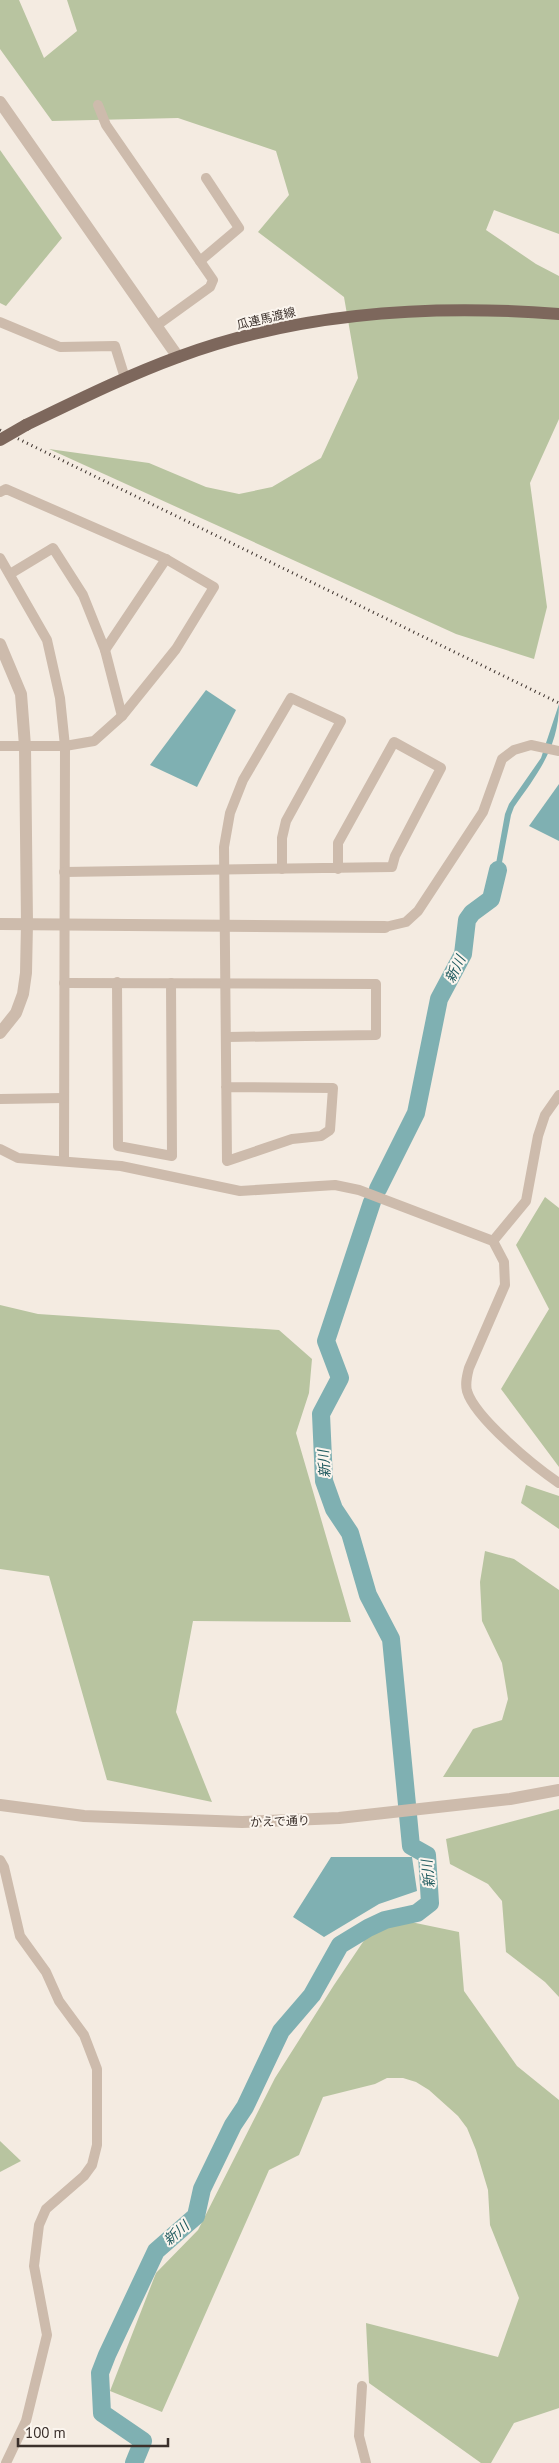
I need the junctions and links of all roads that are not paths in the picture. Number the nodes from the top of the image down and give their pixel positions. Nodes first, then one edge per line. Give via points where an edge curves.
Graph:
1 (0, 102) edge
2 (98, 105) dead end
3 (206, 178) dead end
4 (200, 261) junction
5 (559, 314) edge
6 (0, 322) edge
7 (156, 326) junction
8 (178, 357) junction
9 (125, 378) junction
10 (0, 440) edge
11 (0, 492) edge
12 (0, 558) edge
13 (166, 559) junction
14 (10, 574) junction
15 (0, 644) edge
16 (105, 650) junction
17 (122, 716) junction
18 (0, 746) edge
19 (25, 746) junction
20 (65, 746) junction
21 (559, 751) edge
22 (226, 868) junction
23 (282, 869) junction
24 (338, 869) junction
25 (64, 872) junction
26 (27, 923) junction
27 (0, 924) edge
28 (63, 924) junction
29 (225, 925) junction
30 (385, 927) joint
31 (117, 982) junction
32 (64, 983) junction
33 (171, 983) junction
34 (226, 983) junction
35 (0, 1033) edge
36 (226, 1037) junction
37 (226, 1087) junction
38 (559, 1095) edge
39 (64, 1098) junction
40 (0, 1099) edge
41 (0, 1149) edge
42 (64, 1161) junction
43 (493, 1241) junction
44 (559, 1484) edge
45 (559, 1790) edge
46 (0, 1805) edge
47 (0, 1860) edge
48 (362, 2386) dead end
49 (6, 2463) edge
50 (366, 2463) edge

1 - 7 street
2 - 4 street via 106,125
3 - 4 street via 239,228
4 - 7 street via 212,280 210,287
5 - 8 main road, 瓜連馬渡線 via 472,312 337,317 266,331
6 - 9 street via 60,347 115,346
7 - 8 street
8 - 9 main road, 瓜連馬渡線
9 - 10 main road, 瓜連馬渡線, bridge
11 - 13 street via 6,489
12 - 14 street
13 - 16 street
13 - 17 street via 214,588 176,649
14 - 16 street via 53,548 82,595
14 - 20 street via 47,640 60,698
15 - 19 street via 21,694
16 - 17 street
17 - 20 street via 94,741
18 - 19 street
19 - 20 street
19 - 26 street
20 - 25 street
21 - 30 street via 531,746 514,750 502,759 483,812 418,911 406,922
22 - 23 street
22 - 23 street via 224,847 230,813 243,780 291,698 341,721 286,821 282,838
22 - 25 street
22 - 29 street
23 - 24 street
24 - 24 street via 392,867 441,768 394,742 338,843
25 - 28 street
26 - 27 street
26 - 28 street
26 - 35 street via 23,994 16,1013
28 - 29 street
28 - 32 street
29 - 30 street
29 - 34 street
31 - 32 street
31 - 33 street
31 - 33 street via 118,1146 172,1156
32 - 39 street
33 - 34 street
34 - 36 street
34 - 36 street via 376,984 376,1034
36 - 37 street
37 - 37 street via 226,1161 292,1139 321,1136 330,1130 333,1088
38 - 43 street via 545,1115 538,1136 526,1201
39 - 40 street
39 - 42 street
41 - 42 street via 18,1158
42 - 43 street via 121,1166 240,1191 335,1185 359,1190
43 - 44 street via 504,1262 505,1285 469,1368 467,1391 471,1401 494,1428 535,1467
45 - 46 street, かえで通り via 522,1798 397,1812 242,1822 84,1816
47 - 49 street via 20,1936 46,1972 59,2001 84,2035 97,2069 97,2145 92,2165 46,2209 39,2226 34,2266 47,2335 26,2421
48 - 50 street via 359,2436

